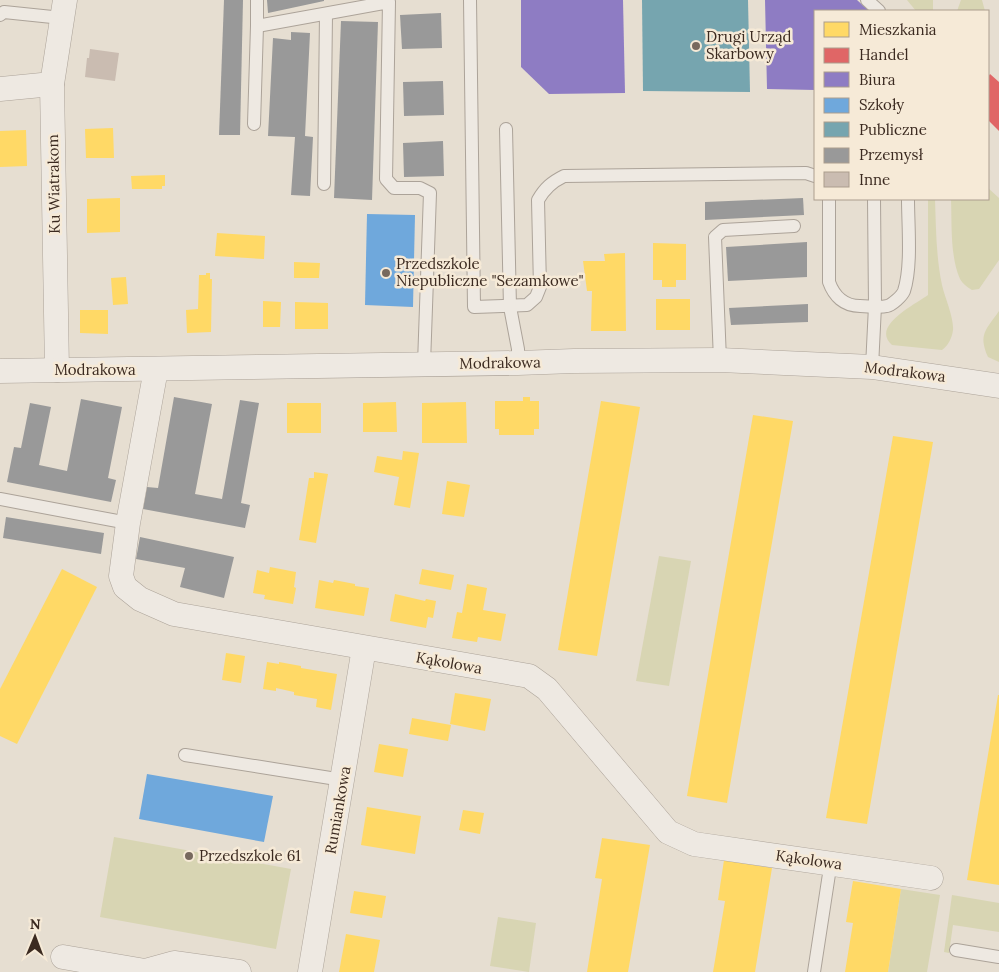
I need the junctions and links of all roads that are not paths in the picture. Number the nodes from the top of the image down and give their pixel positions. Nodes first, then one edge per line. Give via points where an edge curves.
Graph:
1 (257, 0) edge
2 (470, 0) edge
3 (867, 0) edge
4 (63, 9) edge
5 (878, 10) edge
6 (326, 14) junction
7 (0, 15) edge
8 (257, 26) junction
9 (52, 84) junction
10 (0, 90) edge
11 (254, 124) dead end
12 (506, 129) dead end
13 (814, 176) edge
14 (324, 184) dead end
15 (829, 200) edge
16 (874, 200) edge
17 (908, 200) edge
18 (794, 226) dead end
19 (875, 306) junction
20 (510, 307) junction
21 (720, 360) junction
22 (518, 363) junction
23 (424, 364) junction
24 (872, 367) junction
25 (57, 370) junction
26 (156, 370) junction
27 (0, 371) edge
28 (999, 386) edge
29 (0, 500) edge
30 (128, 523) junction
31 (364, 648) junction
32 (185, 755) dead end
33 (343, 780) junction
34 (829, 863) junction
35 (931, 878) dead end
36 (956, 950) dead end
37 (63, 957) dead end
38 (999, 957) edge
39 (239, 972) edge
40 (310, 972) edge
41 (814, 972) edge

1 - 8 lane
2 - 20 lane via 474,307
3 - 5 lane
4 - 7 lane via 4,12
4 - 9 street, Ku Wiatrakom
6 - 8 lane
6 - 14 lane
6 - 23 lane via 388,2 386,179 394,188 420,188 430,193
8 - 11 lane
9 - 10 street
9 - 25 street, Ku Wiatrakom
12 - 20 lane
13 - 20 lane via 806,172 564,176 552,182 538,200 540,287 536,297 527,305
15 - 19 lane via 829,282 832,292 854,306
16 - 19 lane
17 - 19 lane via 908,270 903,293 888,306
18 - 21 lane via 722,230 715,237
19 - 24 lane
20 - 22 lane
21 - 22 street, Modrakowa
21 - 24 street, Modrakowa
22 - 23 street, Modrakowa
23 - 26 street, Modrakowa
24 - 28 street, Modrakowa
25 - 26 street, Modrakowa
25 - 27 street, Modrakowa
26 - 30 street, Kąkolowa
29 - 30 lane
30 - 31 street, Kąkolowa via 121,576 125,588 140,599 174,614
31 - 33 street, Rumiankowa
31 - 34 street, Kąkolowa via 529,676 548,689 668,832 694,844
32 - 33 lane
33 - 40 street, Rumiankowa
34 - 35 street, Kąkolowa
34 - 41 lane
36 - 38 lane
37 - 39 street via 145,971 174,964

